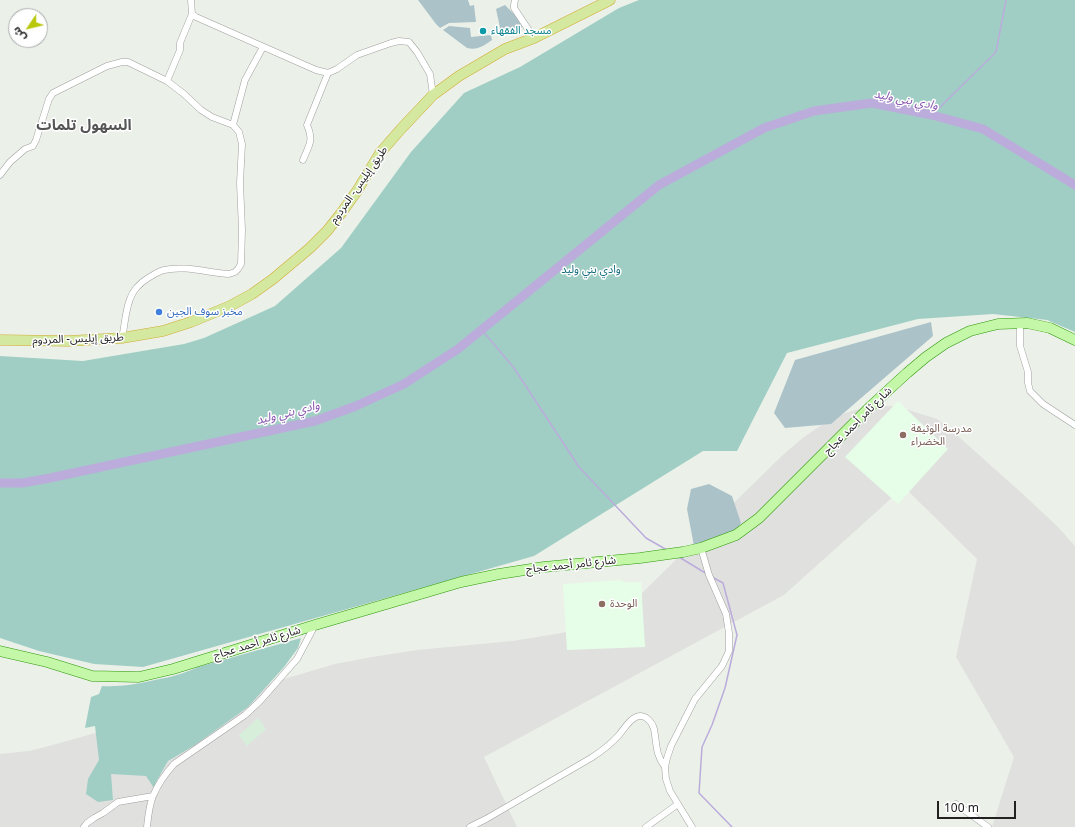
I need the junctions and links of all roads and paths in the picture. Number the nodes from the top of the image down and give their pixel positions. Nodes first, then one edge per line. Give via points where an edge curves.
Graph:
1 (191, 0) edge
2 (515, 0) edge
3 (610, 0) edge
4 (192, 14) junction
5 (534, 38) junction
6 (263, 47) junction
7 (328, 73) junction
8 (167, 81) junction
9 (433, 95) junction
10 (234, 125) junction
11 (303, 160) dead end
12 (0, 175) edge
13 (1020, 323) junction
14 (122, 338) junction
15 (0, 340) edge
16 (1075, 340) edge
17 (1075, 425) edge
18 (701, 548) junction
19 (315, 625) junction
20 (0, 651) edge
21 (666, 767) junction
22 (153, 796) junction
23 (678, 804) junction
24 (956, 804) dead end
25 (84, 827) edge
26 (147, 827) edge
27 (470, 827) edge
28 (646, 827) edge
29 (692, 827) edge
30 (988, 827) edge

1 - 4 street
2 - 5 street via 514,8
3 - 5 highway, طريق إيليس- المردوم
4 - 6 street
4 - 8 street
5 - 9 highway, طريق إيليس- المردوم via 505,49 459,76
6 - 7 street
6 - 10 street via 246,80
7 - 9 street via 357,55 399,41 409,42 430,74
7 - 11 street via 306,125 311,142
8 - 10 street via 201,110
8 - 12 street via 128,62 122,62 107,66 53,94 33,146 19,154
9 - 14 highway, طريق إيليس- المردوم via 380,153 353,196 327,230 310,248 273,278 230,306 191,322 163,331
10 - 14 street via 242,144 241,264 235,272 229,274 175,268 153,275 131,295
13 - 16 main road, شارع ثامر أحمد عجاج via 1050,328
13 - 17 street via 1020,346 1028,372 1030,391 1043,404
13 - 18 main road, شارع ثامر أحمد عجاج via 998,324 970,331 926,357 871,406 763,515 736,535
14 - 15 highway, طريق إيليس- المردوم via 68,341
18 - 19 main road, شارع ثامر أحمد عجاج via 640,558 499,574 461,582
18 - 21 street via 709,575 726,614 729,651 722,666 695,699 671,746
19 - 20 main road, شارع ثامر أحمد عجاج via 139,677 92,676
19 - 22 street via 297,659 265,695 245,715 174,764
21 - 23 street via 670,791
21 - 27 street via 658,755 651,724 644,717 636,717 600,752
22 - 25 street via 118,802
22 - 26 street
23 - 28 street
23 - 29 street
24 - 30 street

